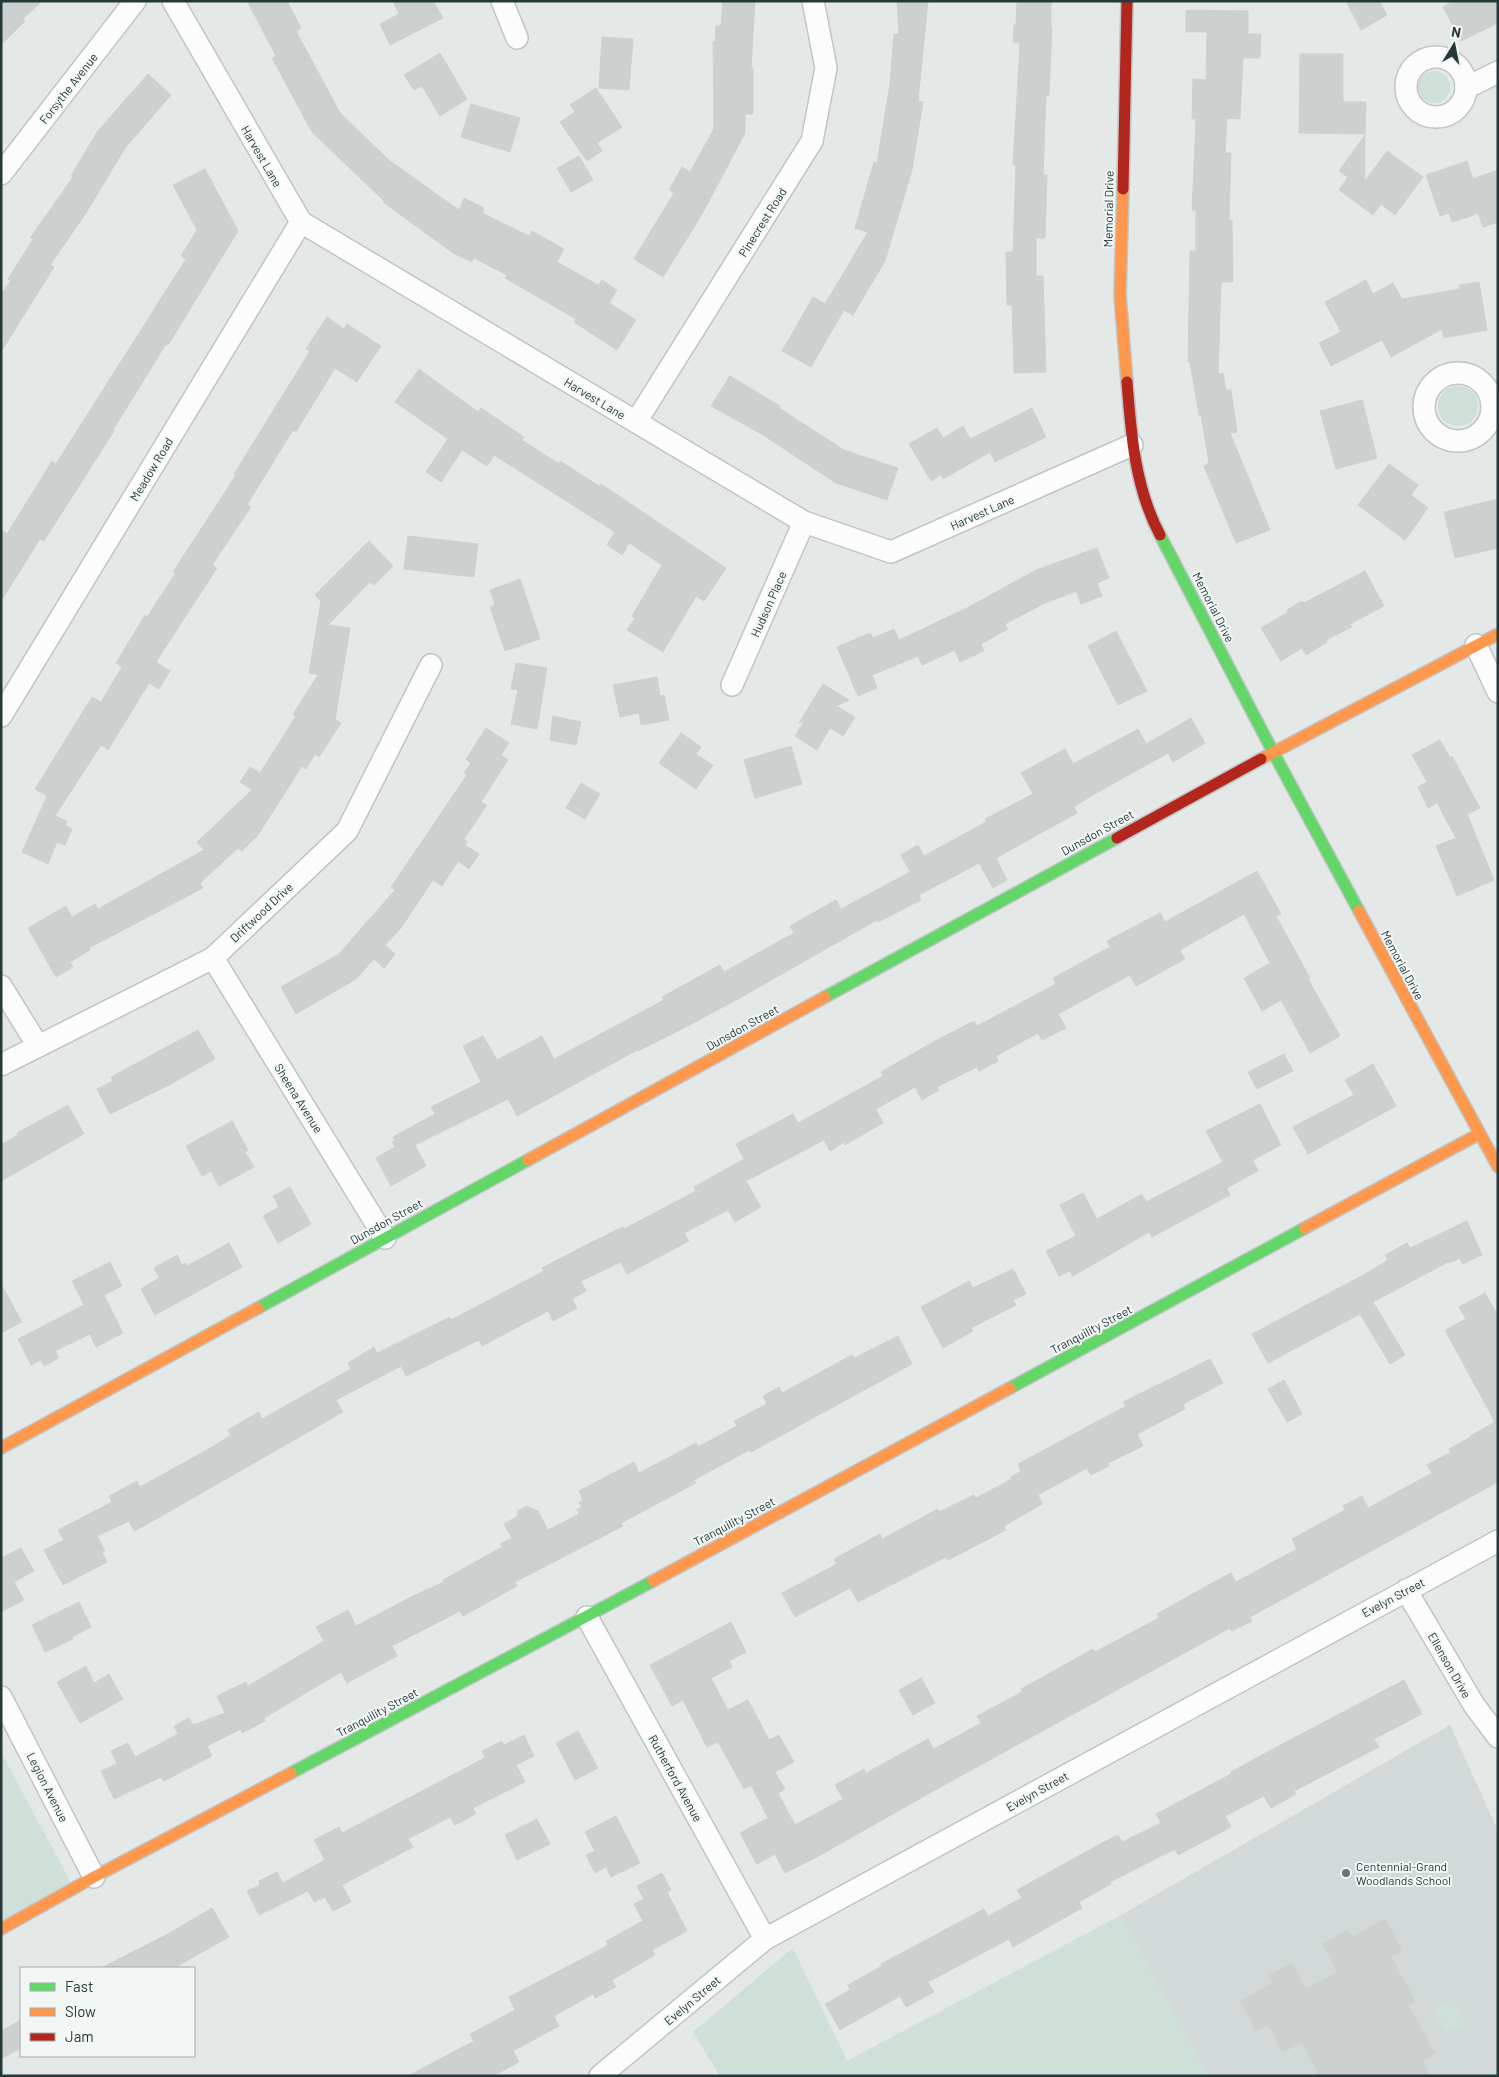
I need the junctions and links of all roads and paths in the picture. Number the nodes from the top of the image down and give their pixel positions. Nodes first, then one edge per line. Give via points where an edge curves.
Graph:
1 (135, 1) edge
2 (173, 1) edge
3 (502, 1) edge
4 (814, 1) edge
5 (1127, 1) edge
6 (517, 38) dead end
7 (1498, 72) edge
8 (1466, 88) dead end
9 (1, 174) edge
10 (301, 222) junction
11 (636, 422) junction
12 (1132, 445) junction
13 (804, 522) junction
14 (1498, 634) edge
15 (1476, 645) junction
16 (431, 665) dead end
17 (732, 685) dead end
18 (1498, 692) edge
19 (1, 716) edge
20 (1273, 752) junction
21 (213, 958) junction
22 (1, 986) edge
23 (38, 1046) junction
24 (1, 1065) edge
25 (1479, 1134) junction
26 (1498, 1167) edge
27 (385, 1238) junction
28 (1, 1448) edge
29 (1498, 1541) edge
30 (1406, 1590) junction
31 (587, 1617) junction
32 (1, 1697) edge
33 (1498, 1737) edge
34 (94, 1877) junction
35 (1, 1929) edge
36 (765, 1940) junction
37 (600, 2076) edge

1 - 9 street, Forsythe Avenue
2 - 10 street, Harvest Lane
3 - 6 street
4 - 11 street, Pinecrest Road via 826,68 812,141
5 - 12 main road, Memorial Drive via 1120,295
7 - 8 street
10 - 11 street, Harvest Lane
10 - 19 street, Meadow Road
11 - 13 street, Harvest Lane
12 - 13 street, Harvest Lane via 891,552
12 - 20 main road, Memorial Drive via 1150,516
13 - 17 street, Hudson Place
14 - 15 main road, Dunsdon Street
15 - 18 street
15 - 20 main road, Dunsdon Street
16 - 21 street, Driftwood Drive via 347,831
20 - 25 main road, Memorial Drive
20 - 27 main road, Dunsdon Street
21 - 23 street, Driftwood Drive
21 - 27 street, Sheena Avenue
22 - 23 street
23 - 24 street, Driftwood Drive
25 - 26 main road, Memorial Drive
25 - 31 main road, Tranquility Street
27 - 28 main road, Dunsdon Street
29 - 30 street, Evelyn Street
30 - 33 street, Ellenson Drive via 1474,1705
30 - 36 street, Evelyn Street
31 - 34 main road, Tranquility Street
31 - 36 street, Rutherford Avenue
32 - 34 street, Legion Avenue
34 - 35 main road, Tranquility Street
36 - 37 street, Evelyn Street

